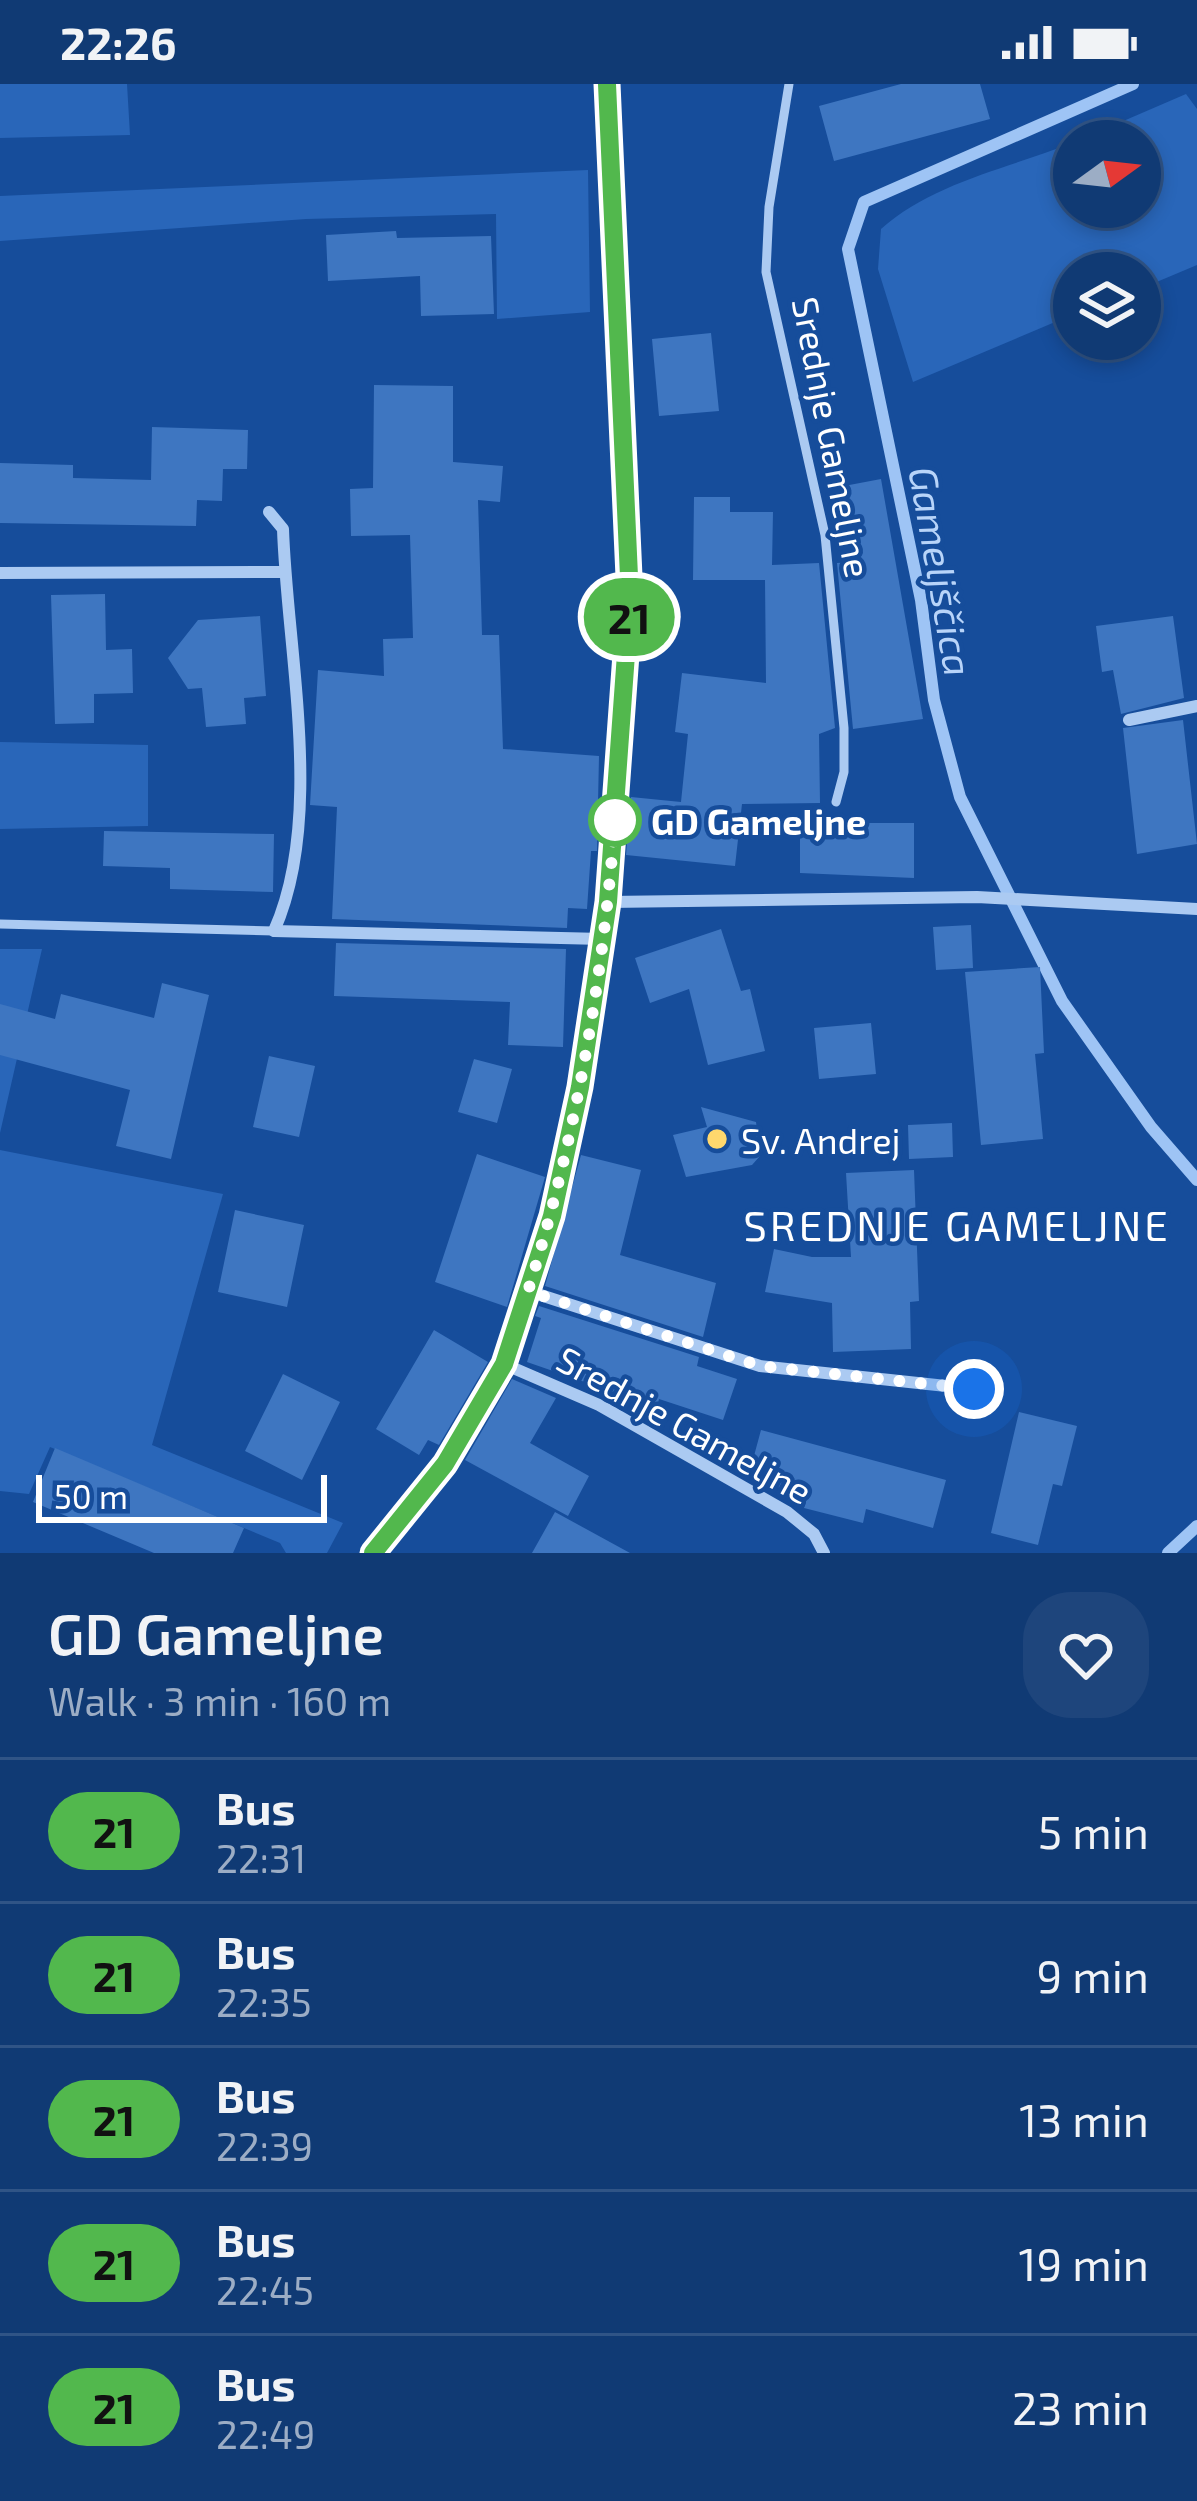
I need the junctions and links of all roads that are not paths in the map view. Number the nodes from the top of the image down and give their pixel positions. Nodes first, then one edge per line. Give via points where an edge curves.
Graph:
1 (607, 84) edge
2 (789, 84) edge
3 (269, 512) dead end
4 (285, 572) junction
5 (0, 573) edge
6 (1196, 711) edge
7 (1129, 720) dead end
8 (836, 802) dead end
9 (608, 902) junction
10 (1197, 909) edge
11 (0, 924) edge
12 (274, 931) junction
13 (603, 939) junction
14 (528, 1291) junction
15 (504, 1364) junction
16 (974, 1389) dead end
17 (373, 1553) edge
18 (824, 1553) edge

1 - 9 street, Srednje Gameljne via 630,576
2 - 8 lane, Srednje Gameljne via 766,272 825,536 844,728
3 - 4 street via 283,529
4 - 5 street
4 - 12 street via 300,782 288,899
6 - 7 street
9 - 10 street via 977,897
9 - 13 street, Srednje Gameljne
11 - 12 lane
12 - 13 street
13 - 14 street, Srednje Gameljne via 580,1087
14 - 15 street, Srednje Gameljne
14 - 16 street, Srednje Gameljne via 760,1366
15 - 17 street, Srednje Gameljne via 445,1464
15 - 18 street, Srednje Gameljne via 599,1405 787,1512

